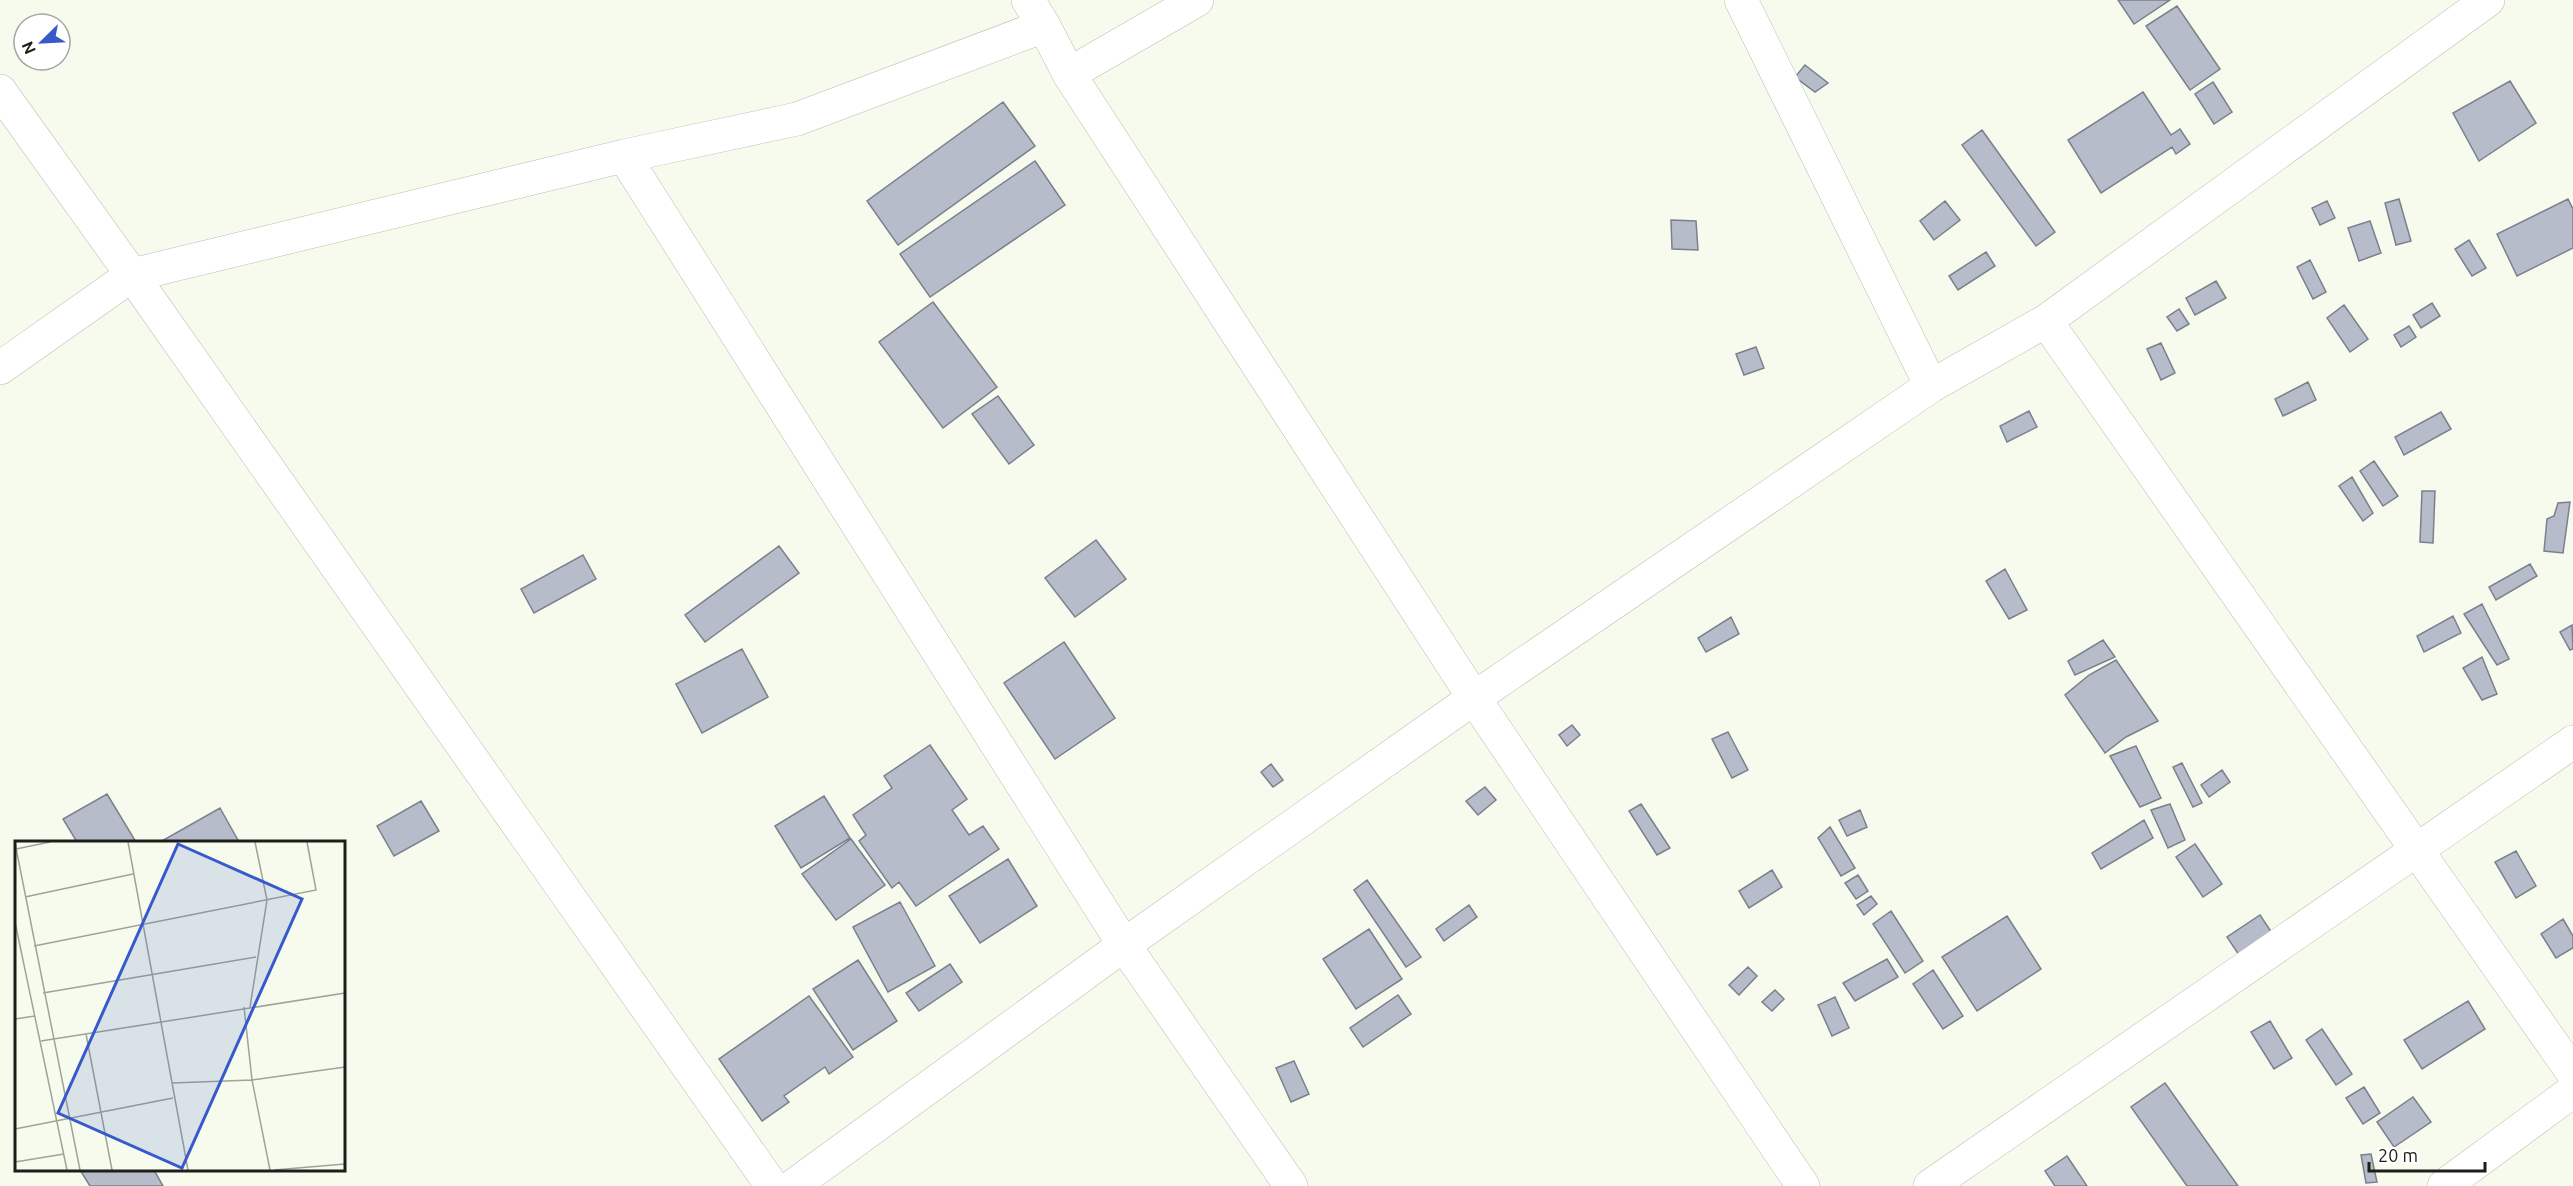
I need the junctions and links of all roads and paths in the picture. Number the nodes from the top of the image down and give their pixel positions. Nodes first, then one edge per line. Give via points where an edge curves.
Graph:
1 (1197, 0) edge
2 (1741, 0) edge
3 (2488, 0) edge
4 (1036, 13) edge
5 (1069, 74) junction
6 (0, 91) edge
7 (624, 156) junction
8 (132, 274) junction
9 (2046, 321) junction
10 (0, 368) edge
11 (1931, 386) junction
12 (1474, 698) junction
13 (2573, 742) edge
14 (2418, 851) junction
15 (1124, 945) junction
16 (2573, 1073) edge
17 (2573, 1091) edge
18 (772, 1186) edge
19 (793, 1186) edge
20 (1291, 1186) edge
21 (1803, 1186) edge
22 (1930, 1186) edge
23 (2444, 1186) edge

1 - 5 street
2 - 11 street
3 - 9 street
4 - 5 street
4 - 7 street via 797,119
5 - 12 street
6 - 8 street
7 - 8 street
7 - 15 street
8 - 10 street
8 - 18 street
9 - 11 street
9 - 14 street
11 - 12 street
12 - 15 street
12 - 21 street
13 - 14 street
14 - 16 street
14 - 22 street
15 - 19 street
15 - 20 street
17 - 23 street

